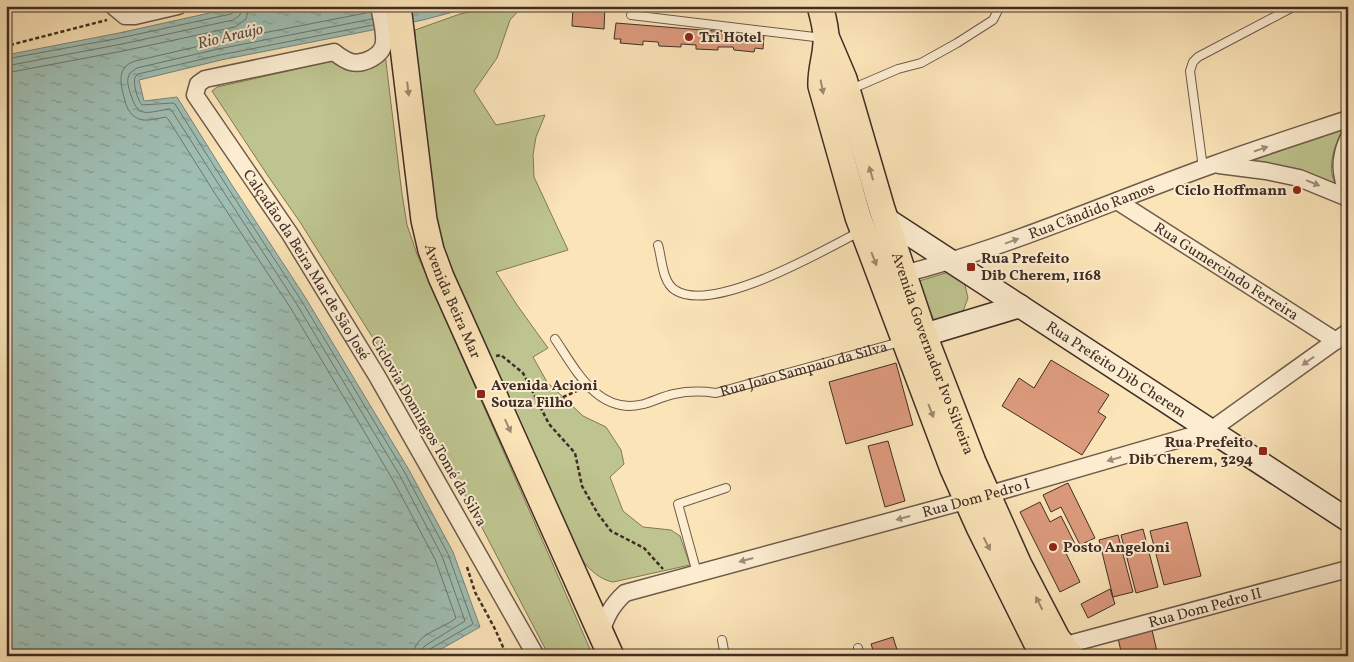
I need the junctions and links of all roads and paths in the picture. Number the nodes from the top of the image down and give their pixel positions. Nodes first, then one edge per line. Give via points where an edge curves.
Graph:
1 (178, 6) edge
2 (379, 6) edge
3 (398, 6) edge
4 (1000, 6) edge
5 (1295, 6) edge
6 (119, 11) edge
7 (631, 15) dead end
8 (824, 23) edge
9 (6, 40) edge
10 (394, 42) junction
11 (848, 91) junction
12 (1348, 119) edge
13 (1348, 139) edge
14 (1209, 166) junction
15 (1348, 197) edge
16 (1117, 201) junction
17 (886, 219) junction
18 (863, 231) junction
19 (658, 245) dead end
20 (950, 261) junction
21 (903, 274) junction
22 (977, 278) junction
23 (1020, 306) junction
24 (977, 318) junction
25 (1342, 336) edge
26 (914, 338) junction
27 (554, 339) dead end
28 (477, 358) junction
29 (586, 385) junction
30 (538, 403) junction
31 (1211, 430) junction
32 (726, 488) dead end
33 (977, 498) junction
34 (1348, 520) edge
35 (1348, 569) edge
36 (697, 574) junction
37 (672, 580) junction
38 (601, 633) junction
39 (722, 640) dead end
40 (1059, 652) edge
41 (536, 656) edge
42 (611, 656) edge
43 (725, 656) edge

1 - 6 street via 135,16
2 - 10 street
3 - 10 main road, Avenida Beira Mar
4 - 11 lane via 993,20 936,55
5 - 14 lane via 1193,62 1190,71
6 - 9 path via 10,45
7 - 8 lane
8 - 11 main road, Avenida Governador Ivo Silveira
8 -> 18 main road, Avenida Governador Ivo Silveira via 821,86
10 -> 28 main road, Avenida Beira Mar via 430,250
10 - 41 street, Calçadão da Beira Mar de São José via 370,60 360,62 351,62 334,52 205,79 198,84 195,95 290,234 377,376
17 -> 11 main road, Avenida Governador Ivo Silveira
14 -> 12 street
13 - 15 street via 1342,151 1341,164
14 -> 15 street, Rua Cândido Ramos via 1266,171 1299,178
14 - 16 street, Rua Cândido Ramos
20 -> 16 street, Rua Cândido Ramos
16 - 25 street, Rua Gumercindo Ferreira
17 - 20 main road, Rua Prefeito Dib Cherem
17 - 21 main road, Avenida Governador Ivo Silveira
18 - 19 lane via 760,282 720,293 692,296 675,290 666,279
18 -> 26 main road, Avenida Governador Ivo Silveira
20 - 21 street, Rua Cândido Ramos
20 - 22 main road, Rua Prefeito Dib Cherem
21 - 26 main road, Avenida Governador Ivo Silveira
22 - 23 main road, Rua Prefeito Dib Cherem
22 - 24 main road via 983,306
23 - 24 main road, Rua João Sampaio da Silva
23 - 31 main road, Rua Prefeito Dib Cherem
24 - 26 main road, Rua João Sampaio da Silva
25 -> 31 street, Rua Dom Pedro I
26 - 29 lane, Rua João Sampaio da Silva via 716,393 674,394 642,404 624,406 602,397
26 - 33 main road, Avenida Governador Ivo Silveira via 953,469
27 - 29 lane, Rua João Sampaio da Silva
28 - 30 path via 501,355 523,373
28 -> 38 main road, Avenida Beira Mar
29 - 30 path via 552,402
30 - 37 path via 549,424 575,453 582,486 610,531 644,548
31 -> 33 street, Rua Dom Pedro I
31 - 34 main road, Rua Prefeito Dib Cherem
32 - 36 lane via 678,504
33 -> 36 street, Rua Dom Pedro I
33 - 40 main road, Avenida Governador Ivo Silveira via 1019,565
35 - 40 street, Rua Dom Pedro II
36 - 37 street, Rua Dom Pedro I
37 - 38 street, Rua Dom Pedro I via 625,593 613,604
38 - 42 main road, Avenida Beira Mar
39 - 43 lane

